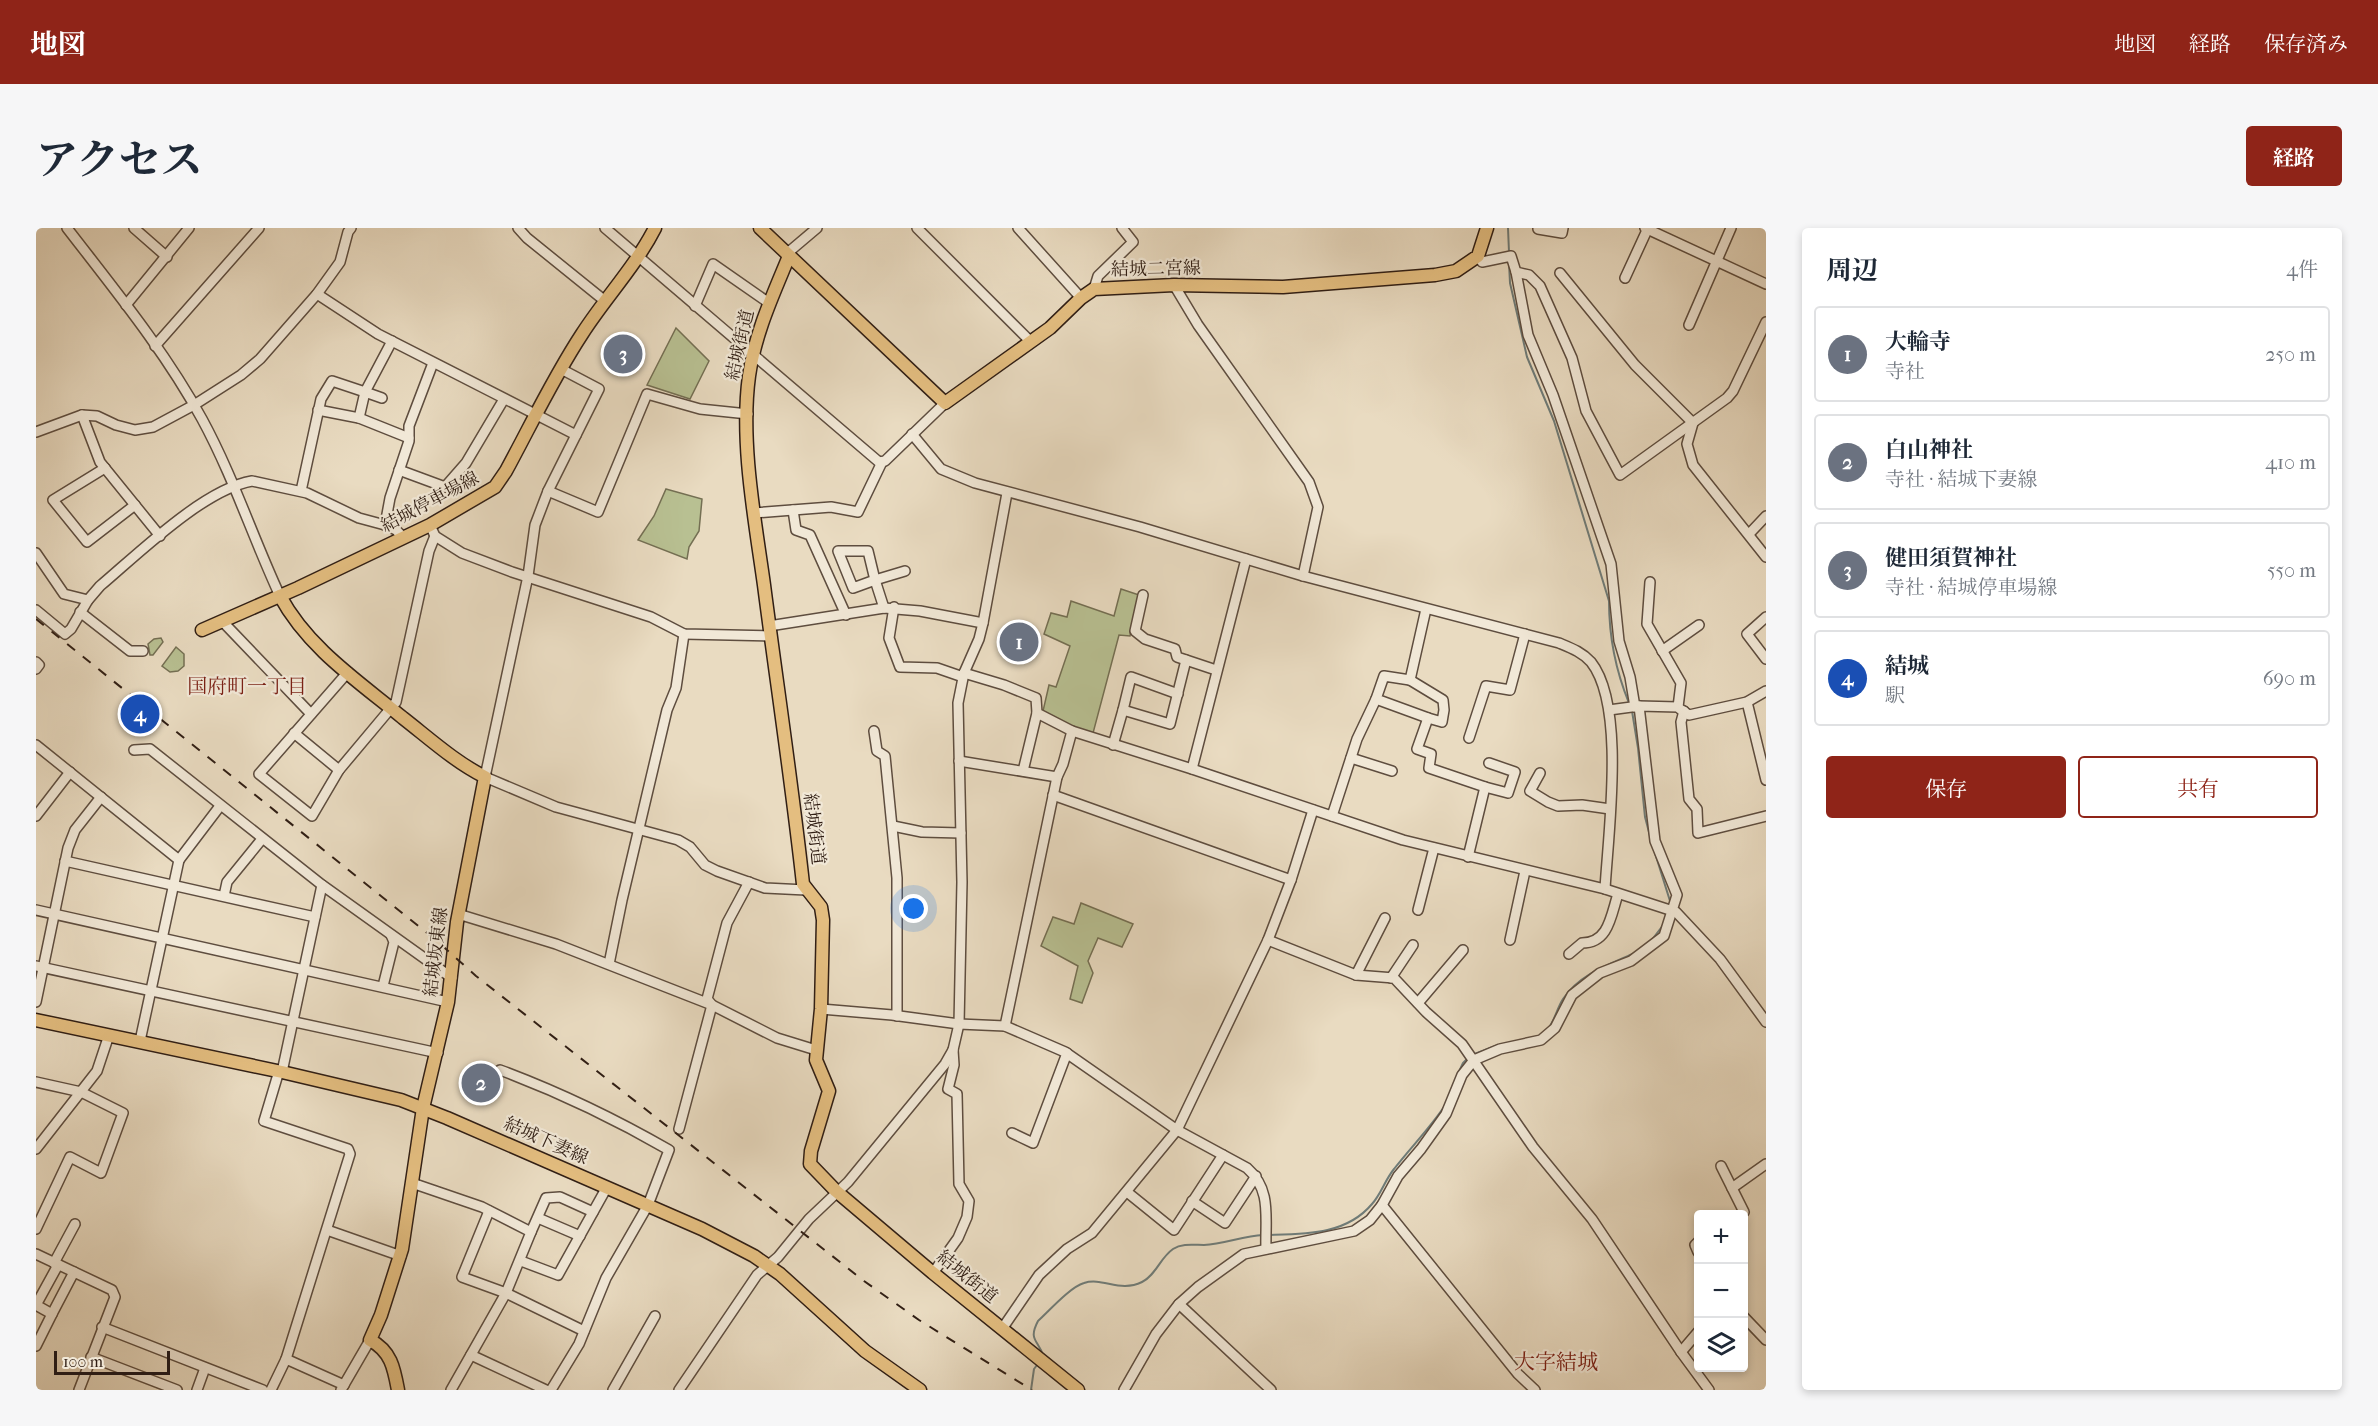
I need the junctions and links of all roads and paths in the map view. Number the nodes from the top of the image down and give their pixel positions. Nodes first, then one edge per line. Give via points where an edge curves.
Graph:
1 (67, 228) edge
2 (134, 228) edge
3 (189, 228) edge
4 (259, 228) edge
5 (518, 228) edge
6 (605, 228) edge
7 (655, 228) edge
8 (760, 228) edge
9 (817, 228) edge
10 (917, 228) edge
11 (1018, 228) edge
12 (1122, 228) edge
13 (1487, 228) edge
14 (1563, 228) edge
15 (1647, 228) edge
16 (1731, 228) edge
17 (347, 229) edge
18 (1538, 230) dead end
19 (168, 256) junction
20 (789, 256) junction
21 (1478, 256) junction
22 (639, 258) junction
23 (1717, 261) junction
24 (1516, 272) junction
25 (1560, 273) dead end
26 (1625, 278) dead end
27 (1766, 284) edge
28 (1174, 285) junction
29 (1094, 289) junction
30 (317, 294) junction
31 (1081, 297) junction
32 (604, 301) junction
33 (769, 303) junction
34 (126, 305) junction
35 (695, 306) junction
36 (1766, 322) edge
37 (1689, 325) dead end
38 (392, 341) junction
39 (1031, 342) junction
40 (155, 346) junction
41 (753, 355) junction
42 (433, 363) junction
43 (561, 369) junction
44 (365, 392) junction
45 (382, 398) dead end
46 (504, 399) junction
47 (945, 402) junction
48 (194, 405) junction
49 (318, 410) junction
50 (748, 414) junction
51 (82, 415) junction
52 (537, 415) junction
53 (359, 418) junction
54 (1693, 423) junction
55 (36, 432) edge
56 (912, 434) junction
57 (576, 435) junction
58 (409, 438) junction
59 (882, 462) junction
60 (105, 468) junction
61 (399, 470) junction
62 (233, 487) junction
63 (302, 491) junction
64 (549, 491) junction
65 (1007, 494) junction
66 (135, 505) junction
67 (793, 510) junction
68 (754, 513) junction
69 (1766, 516) edge
70 (385, 525) junction
71 (433, 531) junction
72 (1749, 534) junction
73 (160, 536) junction
74 (404, 538) junction
75 (36, 553) edge
76 (1766, 557) edge
77 (1246, 559) junction
78 (905, 571) dead end
79 (528, 576) junction
80 (1303, 576) junction
81 (875, 580) junction
82 (1650, 582) dead end
83 (1143, 595) dead end
84 (280, 596) junction
85 (88, 600) junction
86 (889, 608) junction
87 (1426, 609) junction
88 (36, 610) edge
89 (80, 612) junction
90 (846, 615) junction
91 (1766, 617) edge
92 (222, 621) junction
93 (983, 622) junction
94 (1699, 625) dead end
95 (202, 630) dead end
96 (770, 631) junction
97 (684, 634) junction
98 (1525, 634) junction
99 (143, 651) dead end
100 (1662, 651) junction
101 (1766, 659) edge
102 (1186, 660) junction
103 (36, 662) edge
104 (36, 669) edge
105 (1216, 670) junction
106 (348, 672) junction
107 (964, 675) junction
108 (1410, 680) junction
109 (1766, 691) edge
110 (1178, 694) junction
111 (1376, 699) junction
112 (1748, 702) junction
113 (1637, 707) junction
114 (392, 708) junction
115 (1681, 709) junction
116 (1123, 710) junction
117 (1610, 710) junction
118 (1037, 713) junction
119 (311, 714) junction
120 (1428, 718) junction
121 (874, 731) dead end
122 (1072, 731) junction
123 (294, 733) junction
124 (1469, 738) dead end
125 (36, 745) edge
126 (1113, 746) junction
127 (134, 750) dead end
128 (1351, 758) junction
129 (958, 760) junction
130 (1489, 763) dead end
131 (1192, 769) junction
132 (339, 770) junction
133 (1023, 771) junction
134 (1392, 771) dead end
135 (70, 772) junction
136 (1540, 773) dead end
137 (485, 777) junction
138 (1057, 777) junction
139 (1766, 780) edge
140 (1485, 787) junction
141 (1053, 795) junction
142 (101, 797) junction
143 (220, 806) junction
144 (1610, 809) junction
145 (1313, 810) junction
146 (36, 816) edge
147 (1332, 816) junction
148 (1766, 816) edge
149 (892, 826) junction
150 (640, 829) junction
151 (961, 833) junction
152 (262, 838) junction
153 (1434, 848) junction
154 (1468, 857) junction
155 (179, 860) junction
156 (65, 861) junction
157 (1525, 871) junction
158 (1291, 880) junction
159 (749, 882) junction
160 (174, 884) junction
161 (322, 885) junction
162 (806, 890) junction
163 (1605, 890) junction
164 (1618, 894) junction
165 (224, 896) junction
166 (36, 910) edge
167 (1418, 910) dead end
168 (1672, 910) junction
169 (458, 914) junction
170 (54, 915) junction
171 (315, 917) junction
172 (1385, 918) dead end
173 (391, 935) junction
174 (163, 937) junction
175 (1268, 940) junction
176 (1510, 940) dead end
177 (1413, 945) dead end
178 (1462, 950) dead end
179 (1569, 954) dead end
180 (609, 964) junction
181 (40, 967) edge
182 (304, 969) junction
183 (1356, 975) junction
184 (452, 978) junction
185 (1391, 978) junction
186 (383, 986) junction
187 (151, 991) junction
188 (36, 1002) edge
189 (448, 1002) junction
190 (1418, 1003) junction
191 (712, 1005) junction
192 (821, 1009) junction
193 (897, 1016) junction
194 (36, 1020) edge
195 (293, 1021) junction
196 (1766, 1022) edge
197 (959, 1024) junction
198 (1005, 1026) junction
199 (109, 1035) junction
200 (140, 1041) junction
201 (816, 1050) junction
202 (953, 1050) junction
203 (438, 1053) junction
204 (1067, 1053) junction
205 (1474, 1060) junction
206 (500, 1071) dead end
207 (280, 1072) junction
208 (36, 1082) edge
209 (81, 1092) junction
210 (423, 1108) junction
211 (679, 1129) dead end
212 (1177, 1130) junction
213 (1012, 1133) dead end
214 (36, 1149) edge
215 (1223, 1155) junction
216 (1766, 1164) edge
217 (1720, 1166) dead end
218 (1256, 1176) junction
219 (412, 1183) junction
220 (607, 1187) junction
221 (1732, 1188) junction
222 (836, 1191) junction
223 (1127, 1192) junction
224 (1192, 1201) junction
225 (36, 1202) edge
226 (648, 1205) junction
227 (1382, 1205) junction
228 (46, 1208) junction
229 (489, 1210) junction
230 (1743, 1210) edge
231 (593, 1212) junction
232 (538, 1218) junction
233 (75, 1224) dead end
234 (36, 1229) edge
235 (327, 1230) junction
236 (531, 1232) junction
237 (580, 1236) junction
238 (1266, 1249) junction
239 (36, 1254) edge
240 (400, 1256) junction
241 (521, 1261) junction
242 (56, 1264) junction
243 (768, 1265) junction
244 (74, 1272) junction
245 (933, 1273) junction
246 (506, 1293) junction
247 (1179, 1304) junction
248 (52, 1314) junction
249 (655, 1316) dead end
250 (1744, 1318) edge
251 (102, 1327) junction
252 (1002, 1329) junction
253 (584, 1331) junction
254 (1694, 1337) edge
255 (370, 1340) junction
256 (1766, 1340) edge
257 (36, 1346) edge
258 (1681, 1352) junction
259 (471, 1355) junction
260 (91, 1357) junction
261 (286, 1359) junction
262 (205, 1368) junction
263 (154, 1386) edge
264 (343, 1388) edge
265 (79, 1390) edge
266 (177, 1390) edge
267 (197, 1390) edge
268 (263, 1390) edge
269 (271, 1390) edge
270 (398, 1390) edge
271 (451, 1390) edge
272 (546, 1390) edge
273 (551, 1390) edge
274 (613, 1390) edge
275 (679, 1390) edge
276 (920, 1390) edge
277 (1078, 1390) edge
278 (1124, 1390) edge
279 (1271, 1390) edge
280 (1535, 1390) edge
281 (1709, 1390) edge

1 - 34 street
2 - 19 street
3 - 19 street
4 - 40 street
5 - 32 street
6 - 22 street
7 - 22 main road, 結城停車場線
8 - 20 main road
9 - 20 street
10 - 39 street
11 - 31 street
12 - 29 street via 1133,242 1098,276
13 - 21 main road
14 - 18 street via 1562,233
15 - 23 street
15 - 26 street
16 - 23 street
17 - 30 street via 340,262
19 - 34 street
20 - 33 main road, 結城街道
20 - 47 main road
21 - 24 street via 1482,262 1511,256
21 - 28 main road, 結城二宮線 via 1456,271 1435,275 1283,287
22 - 32 main road, 結城停車場線
22 - 35 street
23 - 27 street
23 - 37 street
24 - 54 street via 1529,275 1540,286 1572,358 1586,411 1620,475
24 - 113 street via 1528,335 1553,395 1611,564 1619,641
25 - 54 street via 1635,365
28 - 29 main road, 結城二宮線
28 - 80 street via 1309,482 1318,507
29 - 31 main road, 結城二宮線
30 - 38 street
30 - 48 street via 260,359
31 - 39 main road, 結城二宮線
32 - 43 main road, 結城停車場線
33 - 35 street via 713,264
33 - 41 main road, 結城街道
34 - 40 street
35 - 41 street
36 - 54 street via 1733,391
38 - 42 street
38 - 44 street
39 - 47 main road, 結城二宮線
40 - 48 street
41 - 50 main road, 結城街道
41 - 59 street
42 - 46 street
42 - 58 street via 409,426
43 - 52 main road, 結城停車場線
43 - 57 street via 599,389
44 - 45 street
44 - 49 street via 332,381
44 - 53 street
46 - 52 street
46 - 61 street via 466,463 445,487
47 - 56 street
48 - 51 street via 153,427 135,430 97,416
48 - 62 street
49 - 53 street
49 - 63 street
50 - 64 street via 700,409 647,394 598,512
50 - 68 main road, 結城街道
51 - 55 street
51 - 60 street
52 - 57 street
52 - 71 main road, 結城停車場線 via 495,487
53 - 58 street
54 - 72 street via 1687,444 1694,465
56 - 59 street
56 - 65 street via 947,473
57 - 64 street
58 - 61 street
59 - 67 street via 858,512 831,507
60 - 66 street
60 - 66 street via 53,500 87,542
61 - 70 street
62 - 63 street via 252,481
62 - 73 street
62 - 84 street
63 - 70 street via 359,518
64 - 79 street via 535,525
65 - 77 street via 1140,527
65 - 93 street
66 - 73 street
67 - 68 street
67 - 90 street via 796,530 810,535
68 - 96 main road, 結城街道
69 - 72 street
70 - 74 street
71 - 74 main road, 結城停車場線
71 - 79 street via 462,553
71 - 114 street
72 - 76 street
73 - 85 street
74 - 84 main road, 結城停車場線
75 - 85 street via 64,594
77 - 80 street
77 - 105 street
78 - 81 street
79 - 97 street via 651,617
79 - 137 street
80 - 87 street
81 - 81 street via 868,551 838,551 853,588
81 - 86 street
82 - 100 street via 1647,624
83 - 102 street via 1136,631 1145,639 1175,649 1177,657
84 - 92 main road, 結城停車場線
84 - 106 main road via 303,632
85 - 89 street
86 - 90 street via 858,610
86 - 93 street
86 - 107 street via 890,638 900,667 937,668
87 - 98 street
87 - 108 street
88 - 89 street via 65,634
89 - 99 street via 130,651
90 - 96 street
91 - 101 street via 1748,634
92 - 95 main road, 結城停車場線
92 - 119 street
93 - 107 street
94 - 100 street
96 - 97 street
96 - 162 main road, 結城街道
97 - 150 street via 676,688 667,710
98 - 117 street via 1581,653 1595,669
98 - 124 street via 1510,690 1486,686
100 - 115 street via 1681,683
102 - 105 street
102 - 110 street
103 - 104 street
105 - 131 street
106 - 114 main road
106 - 119 street
107 - 118 street via 1036,698
107 - 129 street via 958,703
108 - 111 street via 1384,676
108 - 120 street via 1443,700 1442,722
109 - 112 street
110 - 116 street via 1170,724
110 - 116 street via 1131,678
111 - 120 street
111 - 128 street
112 - 115 street via 1689,715
112 - 139 street
113 - 115 street
113 - 117 street
113 - 168 street via 1655,841 1677,895
114 - 132 street
114 - 137 main road via 463,765
115 - 148 street via 1689,799 1697,809 1698,833
116 - 126 street
117 - 144 street
118 - 122 street
118 - 133 street
119 - 123 street
120 - 140 street via 1417,749 1431,754 1429,768
121 - 149 street via 877,751 885,756
122 - 126 street
122 - 138 street
123 - 132 street
123 - 132 street via 259,774 312,816
125 - 135 street
126 - 131 street
127 - 143 street via 150,750
128 - 134 street
128 - 147 street
129 - 133 street
129 - 151 street
130 - 140 street via 1515,772 1508,793
131 - 145 street
133 - 138 street
135 - 142 street
135 - 146 street
136 - 144 street via 1530,791 1548,802
137 - 150 street via 588,818
137 - 169 main road, 結城坂東線
138 - 141 street
140 - 154 street
141 - 158 street
141 - 198 street
142 - 155 street
142 - 156 street via 75,830
143 - 152 street
143 - 155 street
144 - 163 street
145 - 147 street
145 - 158 street
147 - 153 street
149 - 151 street
149 - 193 street via 897,878
150 - 159 street via 678,840 690,847 705,865
150 - 180 street
151 - 197 street
152 - 161 street
152 - 165 street via 227,882
153 - 154 street
153 - 167 street
154 - 157 street
155 - 160 street
156 - 160 street
156 - 170 street
157 - 163 street
157 - 176 street
158 - 175 street
159 - 162 street via 765,888
159 - 191 street via 720,943 707,999
160 - 165 street
160 - 174 street
161 - 171 street
161 - 173 street
162 - 192 main road, 結城街道 via 821,907 824,920
163 - 164 street
164 - 168 street
164 - 179 street via 1604,934 1592,943 1582,943
165 - 171 street
166 - 170 street
168 - 196 street via 1720,959
168 - 205 street via 1664,936 1631,961 1600,973 1572,995 1555,1028 1541,1040 1500,1049
169 - 180 street
169 - 184 main road, 結城坂東線
170 - 174 street
170 - 181 street
171 - 182 street
172 - 183 street
173 - 184 street
173 - 186 street via 394,942
174 - 182 street
174 - 187 street
175 - 183 street
175 - 212 street
177 - 185 street
178 - 190 street
180 - 191 street
181 - 187 street
181 - 188 street
182 - 186 street
182 - 195 street
183 - 185 street
184 - 189 main road, 結城坂東線
185 - 190 street
186 - 189 street
187 - 195 street
187 - 200 street
189 - 203 main road, 結城坂東線
190 - 205 street
191 - 201 street via 777,1038
191 - 211 street
192 - 193 street
192 - 201 main road, 結城街道
193 - 197 street
194 - 199 main road, 結城下妻線
195 - 203 street
195 - 207 street
197 - 198 street
197 - 202 street
198 - 204 street
199 - 200 main road, 結城下妻線
199 - 209 street via 97,1071
200 - 207 main road, 結城下妻線
201 - 222 main road, 結城街道 via 818,1068 829,1091 810,1164
202 - 222 street via 912,1106
202 - 245 street via 948,1089 957,1094 958,1184 969,1200 958,1238
203 - 210 main road, 結城坂東線
204 - 212 street
204 - 213 street via 1033,1143
205 - 227 street via 1462,1075 1446,1114 1398,1176
205 - 258 street via 1533,1146 1592,1219
206 - 226 street via 613,1118 669,1150
207 - 210 main road, 結城下妻線
207 - 235 street via 264,1121 348,1149 350,1155
208 - 209 street
209 - 214 street
209 - 228 street via 123,1113 101,1173 70,1157
210 - 219 main road, 結城坂東線
210 - 220 main road, 結城下妻線
212 - 215 street
212 - 223 street
215 - 218 street
215 - 224 street
216 - 221 street
217 - 221 street
218 - 224 street via 1225,1223
218 - 238 street via 1265,1194
219 - 229 street
219 - 240 main road, 結城坂東線
220 - 226 main road, 結城下妻線
220 - 231 street
221 - 230 street
222 - 243 street
222 - 245 main road, 結城街道
223 - 224 street via 1174,1230
223 - 252 street via 1092,1233 1039,1275
225 - 228 street
226 - 243 main road, 結城下妻線
226 - 253 street via 606,1278
227 - 238 street via 1354,1231
227 - 280 street
228 - 234 street
229 - 236 street
229 - 246 street via 462,1277
231 - 232 street via 560,1197 546,1198
231 - 237 street
232 - 236 street
232 - 237 street
233 - 242 street
235 - 240 street
235 - 261 street
236 - 241 street
237 - 241 street via 558,1275
238 - 247 street via 1244,1254
239 - 242 street
240 - 255 main road, 結城坂東線
241 - 246 street
242 - 244 street
242 - 248 street via 36,1305
243 - 275 street via 757,1275
243 - 276 main road, 結城下妻線 via 865,1351
244 - 248 street
244 - 251 street via 112,1290 115,1297
245 - 252 main road, 結城街道
246 - 253 street
246 - 259 street
247 - 278 street via 1149,1344
247 - 279 street
248 - 257 street
249 - 274 street
250 - 256 street
251 - 260 street
251 - 262 street
252 - 277 main road, 結城街道
253 - 273 street
254 - 258 street
255 - 264 street
255 - 270 main road via 391,1359
258 - 281 street
259 - 271 street
259 - 272 street
260 - 263 street
260 - 265 street
261 - 264 street
261 - 269 street
262 - 267 street
262 - 268 street
263 - 266 street

